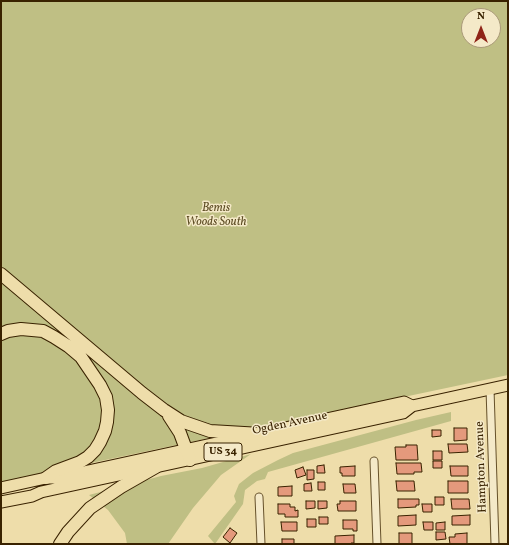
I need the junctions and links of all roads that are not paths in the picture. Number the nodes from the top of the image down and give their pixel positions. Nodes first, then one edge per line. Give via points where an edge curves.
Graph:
1 (1, 274) edge
2 (1, 334) edge
3 (508, 385) edge
4 (490, 389) junction
5 (412, 406) junction
6 (164, 410) junction
7 (261, 434) junction
8 (188, 455) junction
9 (374, 461) dead end
10 (156, 467) junction
11 (46, 478) junction
12 (1, 488) edge
13 (259, 497) dead end
14 (1, 502) edge
15 (60, 544) edge
16 (261, 544) edge
17 (377, 544) edge
18 (495, 544) edge

1 - 6 highway
2 - 11 highway via 20,329 43,331 54,337 81,357 106,397 106,427 100,442 80,462 56,471
3 - 4 main road, Ogden Avenue / US 34
4 - 5 main road, Ogden Avenue / US 34
4 - 18 street, Hampton Avenue
5 - 7 main road, Ogden Avenue / US 34 via 404,402
5 - 8 main road, Ogden Avenue / US 34 via 394,415
6 - 7 highway via 180,421 210,431
6 - 8 highway via 180,432
7 - 8 main road, Ogden Avenue / US 34
8 - 10 main road, Ogden Avenue / US 34
8 - 11 main road, Ogden Avenue / US 34
9 - 17 street
10 - 14 main road, Ogden Avenue / US 34
10 - 15 highway via 90,508
11 - 12 main road, Ogden Avenue / US 34
13 - 16 street

